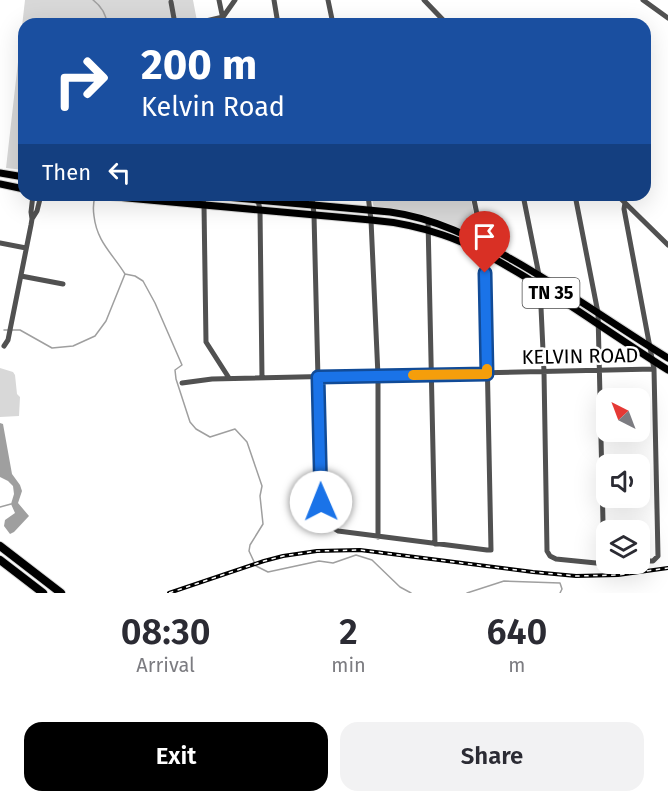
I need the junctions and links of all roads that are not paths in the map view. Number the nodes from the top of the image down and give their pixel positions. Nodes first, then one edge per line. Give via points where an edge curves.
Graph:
1 (219, 0) edge
2 (235, 0) edge
3 (274, 0) edge
4 (328, 0) edge
5 (424, 0) edge
6 (643, 0) edge
7 (171, 2) dead end
8 (223, 17) junction
9 (174, 18) edge
10 (219, 18) edge
11 (277, 18) edge
12 (332, 18) edge
13 (441, 18) edge
14 (668, 18) edge
15 (0, 173) edge
16 (18, 176) edge
17 (0, 184) edge
18 (18, 188) edge
19 (32, 201) edge
20 (39, 201) edge
21 (158, 201) edge
22 (204, 201) edge
23 (258, 201) edge
24 (281, 201) edge
25 (313, 201) edge
26 (369, 201) edge
27 (474, 201) edge
28 (524, 201) edge
29 (576, 201) edge
30 (624, 201) edge
31 (626, 203) junction
32 (204, 205) junction
33 (314, 205) junction
34 (260, 210) junction
35 (371, 211) junction
36 (315, 215) junction
37 (32, 219) junction
38 (371, 219) junction
39 (428, 220) junction
40 (428, 230) junction
41 (0, 243) edge
42 (482, 243) junction
43 (668, 245) edge
44 (26, 248) junction
45 (484, 253) junction
46 (539, 275) junction
47 (21, 276) junction
48 (63, 284) dead end
49 (540, 286) junction
50 (598, 313) junction
51 (598, 323) junction
52 (4, 346) dead end
53 (651, 348) junction
54 (668, 358) edge
55 (653, 361) junction
56 (654, 369) junction
57 (668, 370) edge
58 (600, 371) junction
59 (544, 372) junction
60 (487, 374) junction
61 (431, 375) junction
62 (378, 376) junction
63 (318, 377) junction
64 (229, 378) junction
65 (262, 378) junction
66 (182, 383) dead end
67 (604, 520) edge
68 (378, 537) junction
69 (435, 544) junction
70 (0, 546) edge
71 (0, 560) edge
72 (650, 561) edge
73 (596, 563) edge
74 (43, 593) edge
75 (61, 593) edge

1 - 8 street
2 - 8 street
3 - 11 street
4 - 12 street
5 - 13 street
6 - 14 street
7 - 9 street
8 - 10 street
15 - 16 main road
17 - 18 main road
19 - 37 street
20 - 37 street
21 - 32 main road, TN 35
22 - 32 street
23 - 34 street
24 - 33 main road, TN 35
25 - 33 street
26 - 35 street
27 - 42 street
28 - 46 street
29 - 50 street
30 - 31 street
31 - 43 street
31 - 53 street
32 - 34 main road, TN 35
32 - 64 street via 206,342
33 - 35 main road, TN 35
33 - 36 street
34 - 36 main road, TN 35
34 - 65 street
35 - 38 street
35 - 39 main road, TN 35
36 - 38 main road, TN 35
36 - 63 street
37 - 44 street
38 - 40 main road, TN 35
38 - 62 street
39 - 40 street
39 - 42 main road, TN 35
40 - 45 main road, TN 35
40 - 61 street
41 - 44 street
42 - 45 street
42 - 46 main road, TN 35
44 - 47 street
45 - 49 main road, TN 35
45 - 60 street
46 - 49 street
46 - 50 main road, TN 35
47 - 48 street
47 - 52 street
49 - 51 main road, TN 35
49 - 59 street
50 - 51 street
50 - 53 main road, TN 35
51 - 55 main road, TN 35
51 - 58 street
53 - 54 main road, TN 35
53 - 55 street
55 - 56 street
55 - 57 main road, TN 35
56 - 58 street, KELVIN ROAD
56 - 72 street via 658,556
58 - 59 street, KELVIN ROAD
58 - 67 street
59 - 60 street, KELVIN ROAD
59 - 73 street via 547,551 556,559
60 - 61 street, KELVIN ROAD
60 - 69 street via 491,550
61 - 62 street, KELVIN ROAD
61 - 69 street
62 - 63 street, KELVIN ROAD
62 - 68 street
63 - 65 street, KELVIN ROAD
63 - 68 street via 323,516 338,531
64 - 65 street, KELVIN ROAD
64 - 66 street, KELVIN ROAD
68 - 69 street
70 - 75 highway
71 - 74 highway

